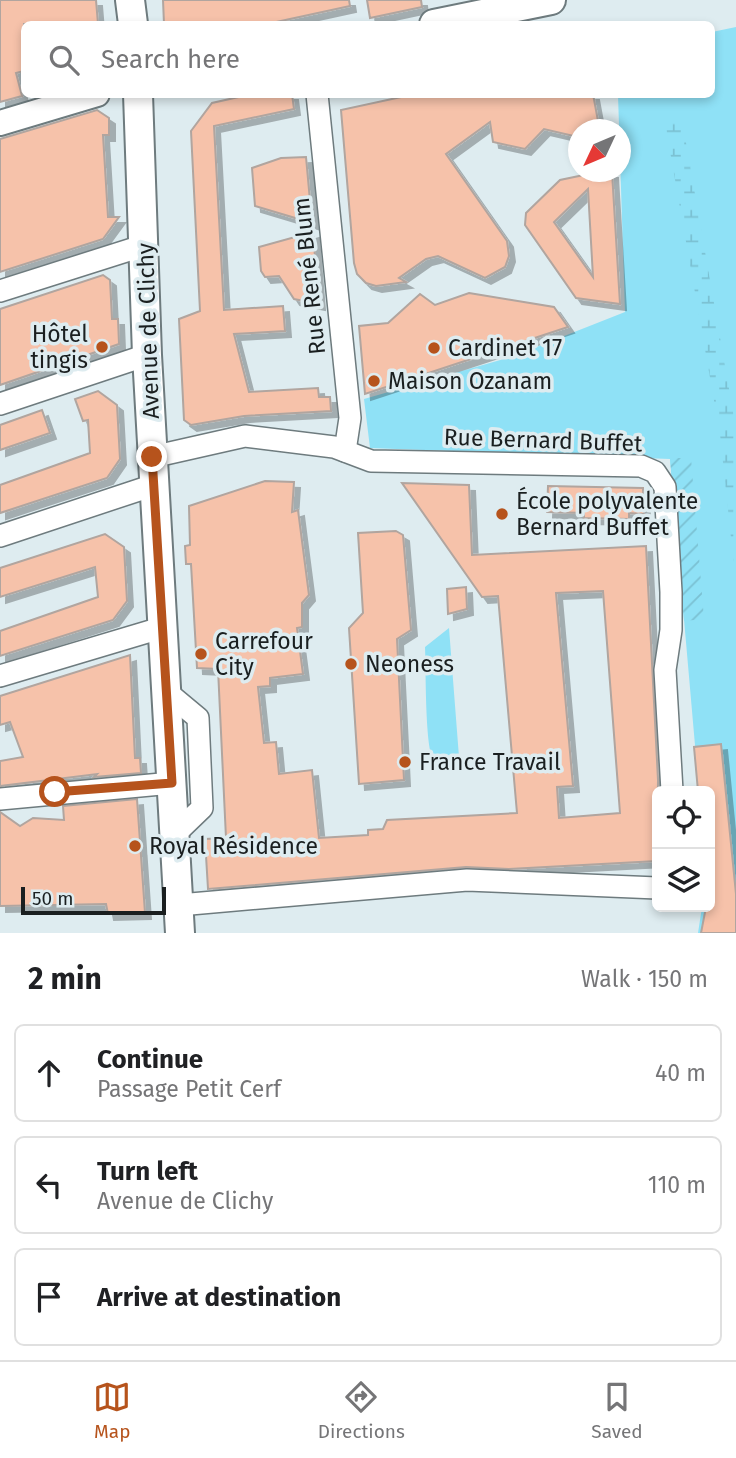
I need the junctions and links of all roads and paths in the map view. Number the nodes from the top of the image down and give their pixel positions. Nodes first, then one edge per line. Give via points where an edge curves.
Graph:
1 (130, 0) edge
2 (551, 0) edge
3 (132, 21) edge
4 (449, 21) edge
5 (84, 98) edge
6 (138, 98) edge
7 (317, 98) edge
8 (0, 123) edge
9 (145, 245) junction
10 (0, 291) edge
11 (147, 355) junction
12 (0, 404) edge
13 (345, 451) junction
14 (152, 457) junction
15 (154, 485) junction
16 (0, 536) edge
17 (164, 627) junction
18 (0, 676) edge
19 (168, 693) junction
20 (172, 783) junction
21 (672, 786) edge
22 (0, 799) edge
23 (175, 834) junction
24 (652, 888) edge
25 (180, 919) edge

1 - 3 main road
2 - 4 main road
5 - 8 street
6 - 9 main road, Avenue de Clichy
7 - 13 street, Rue René Blum via 350,418
9 - 10 street
9 - 11 main road, Avenue de Clichy
11 - 12 street
11 - 14 main road, Avenue de Clichy
13 - 14 street, Rue Bernard Buffet via 244,436
13 - 21 street, Rue Bernard Buffet via 370,461 641,466 656,472 665,488 671,592 665,670
14 - 15 main road, Avenue de Clichy
15 - 16 street
15 - 17 main road, Avenue de Clichy
17 - 18 street
17 - 19 main road, Avenue de Clichy
19 - 20 main road, Avenue de Clichy
19 - 23 street via 198,718 202,808
20 - 22 street
20 - 23 main road, Avenue de Clichy
23 - 25 main road, Avenue de Clichy
24 - 25 street via 457,880

